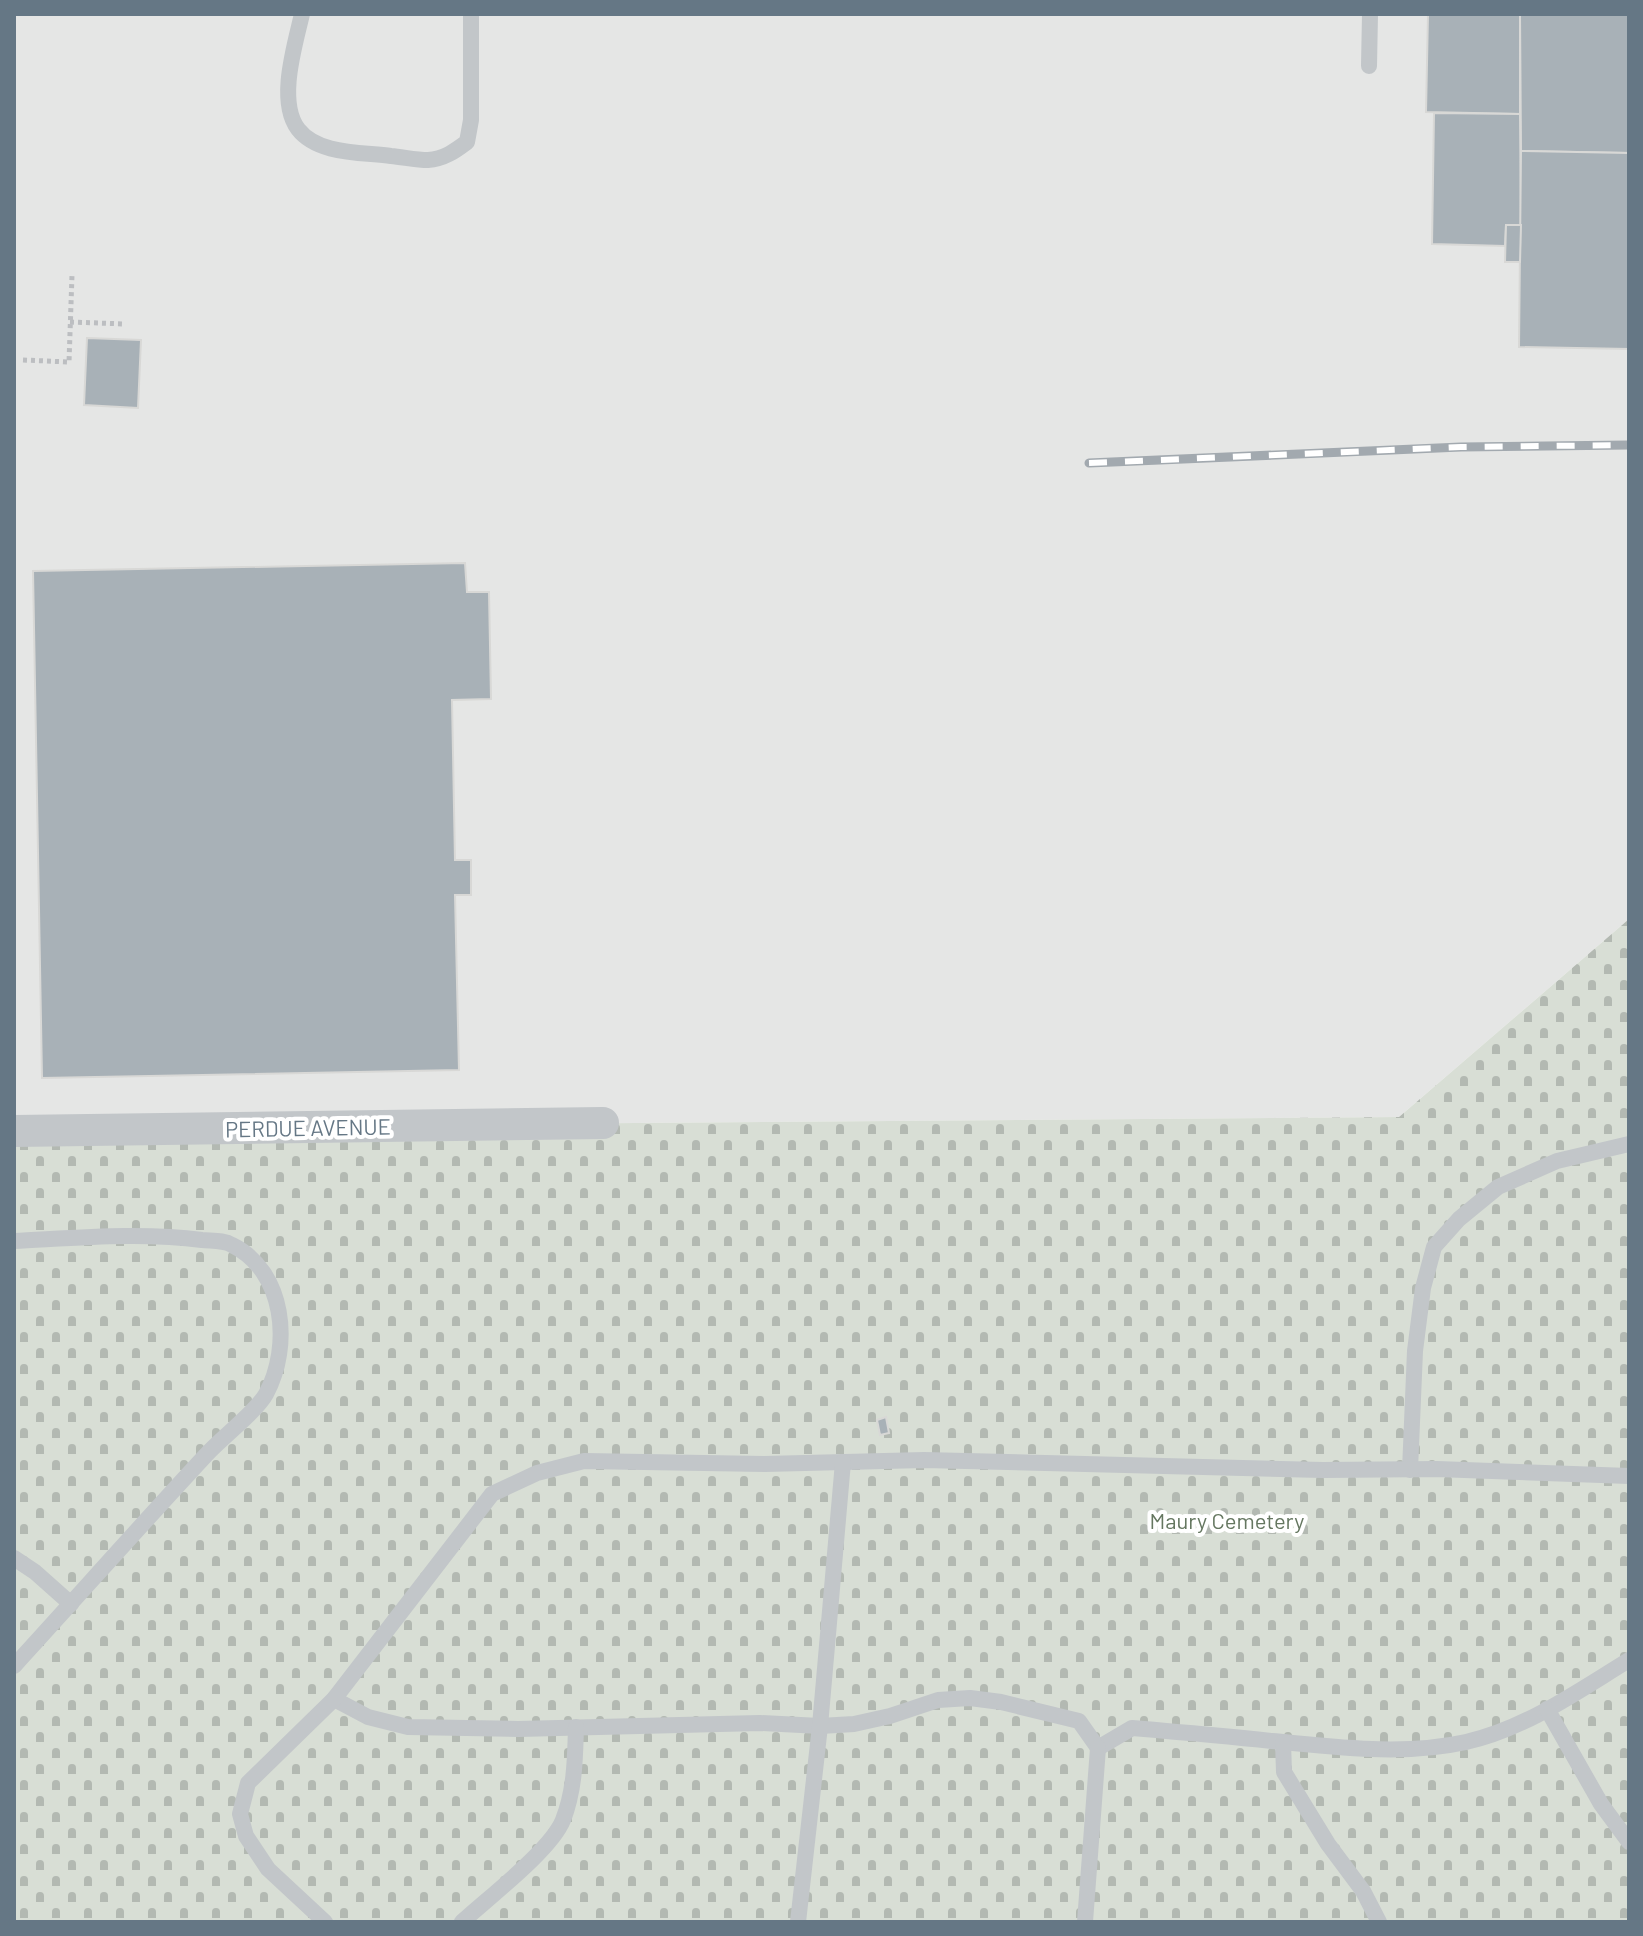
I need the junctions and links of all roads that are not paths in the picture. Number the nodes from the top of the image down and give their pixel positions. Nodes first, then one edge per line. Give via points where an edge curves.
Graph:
1 (302, 14) edge
2 (471, 14) edge
3 (1370, 14) edge
4 (1369, 66) dead end
5 (603, 1123) dead end
6 (14, 1131) edge
7 (1629, 1144) edge
8 (14, 1241) edge
9 (843, 1462) junction
10 (1410, 1470) junction
11 (1629, 1476) edge
12 (14, 1558) edge
13 (71, 1604) junction
14 (1629, 1660) edge
15 (14, 1666) edge
16 (334, 1699) junction
17 (1547, 1709) junction
18 (820, 1726) junction
19 (576, 1727) junction
20 (1283, 1742) junction
21 (1098, 1748) junction
22 (1629, 1842) edge
23 (325, 1922) edge
24 (462, 1922) edge
25 (798, 1922) edge
26 (1085, 1922) edge
27 (1379, 1922) edge

1 - 2 lane via 290,70 289,107 298,128 313,142 335,150 429,160 449,155 467,142
3 - 4 lane
5 - 6 street, PERDUE AVENUE
7 - 10 lane via 1557,1161 1498,1187 1434,1247 1415,1351
8 - 13 lane via 126,1237 230,1243 256,1261 274,1292 281,1329 277,1363 265,1396
9 - 10 lane
9 - 16 lane via 584,1461 537,1473 492,1494
9 - 18 lane
10 - 11 lane
12 - 13 lane
13 - 15 lane
14 - 17 lane
16 - 19 lane via 368,1717 408,1727
16 - 23 lane via 248,1783 240,1814 246,1836 268,1869
17 - 20 lane via 1468,1742 1428,1748
17 - 22 lane
18 - 19 lane
18 - 21 lane via 854,1724 938,1700 970,1698 1079,1721
18 - 25 lane
19 - 24 lane via 574,1785 562,1823
20 - 21 lane via 1132,1728
20 - 27 lane via 1284,1772
21 - 26 lane

